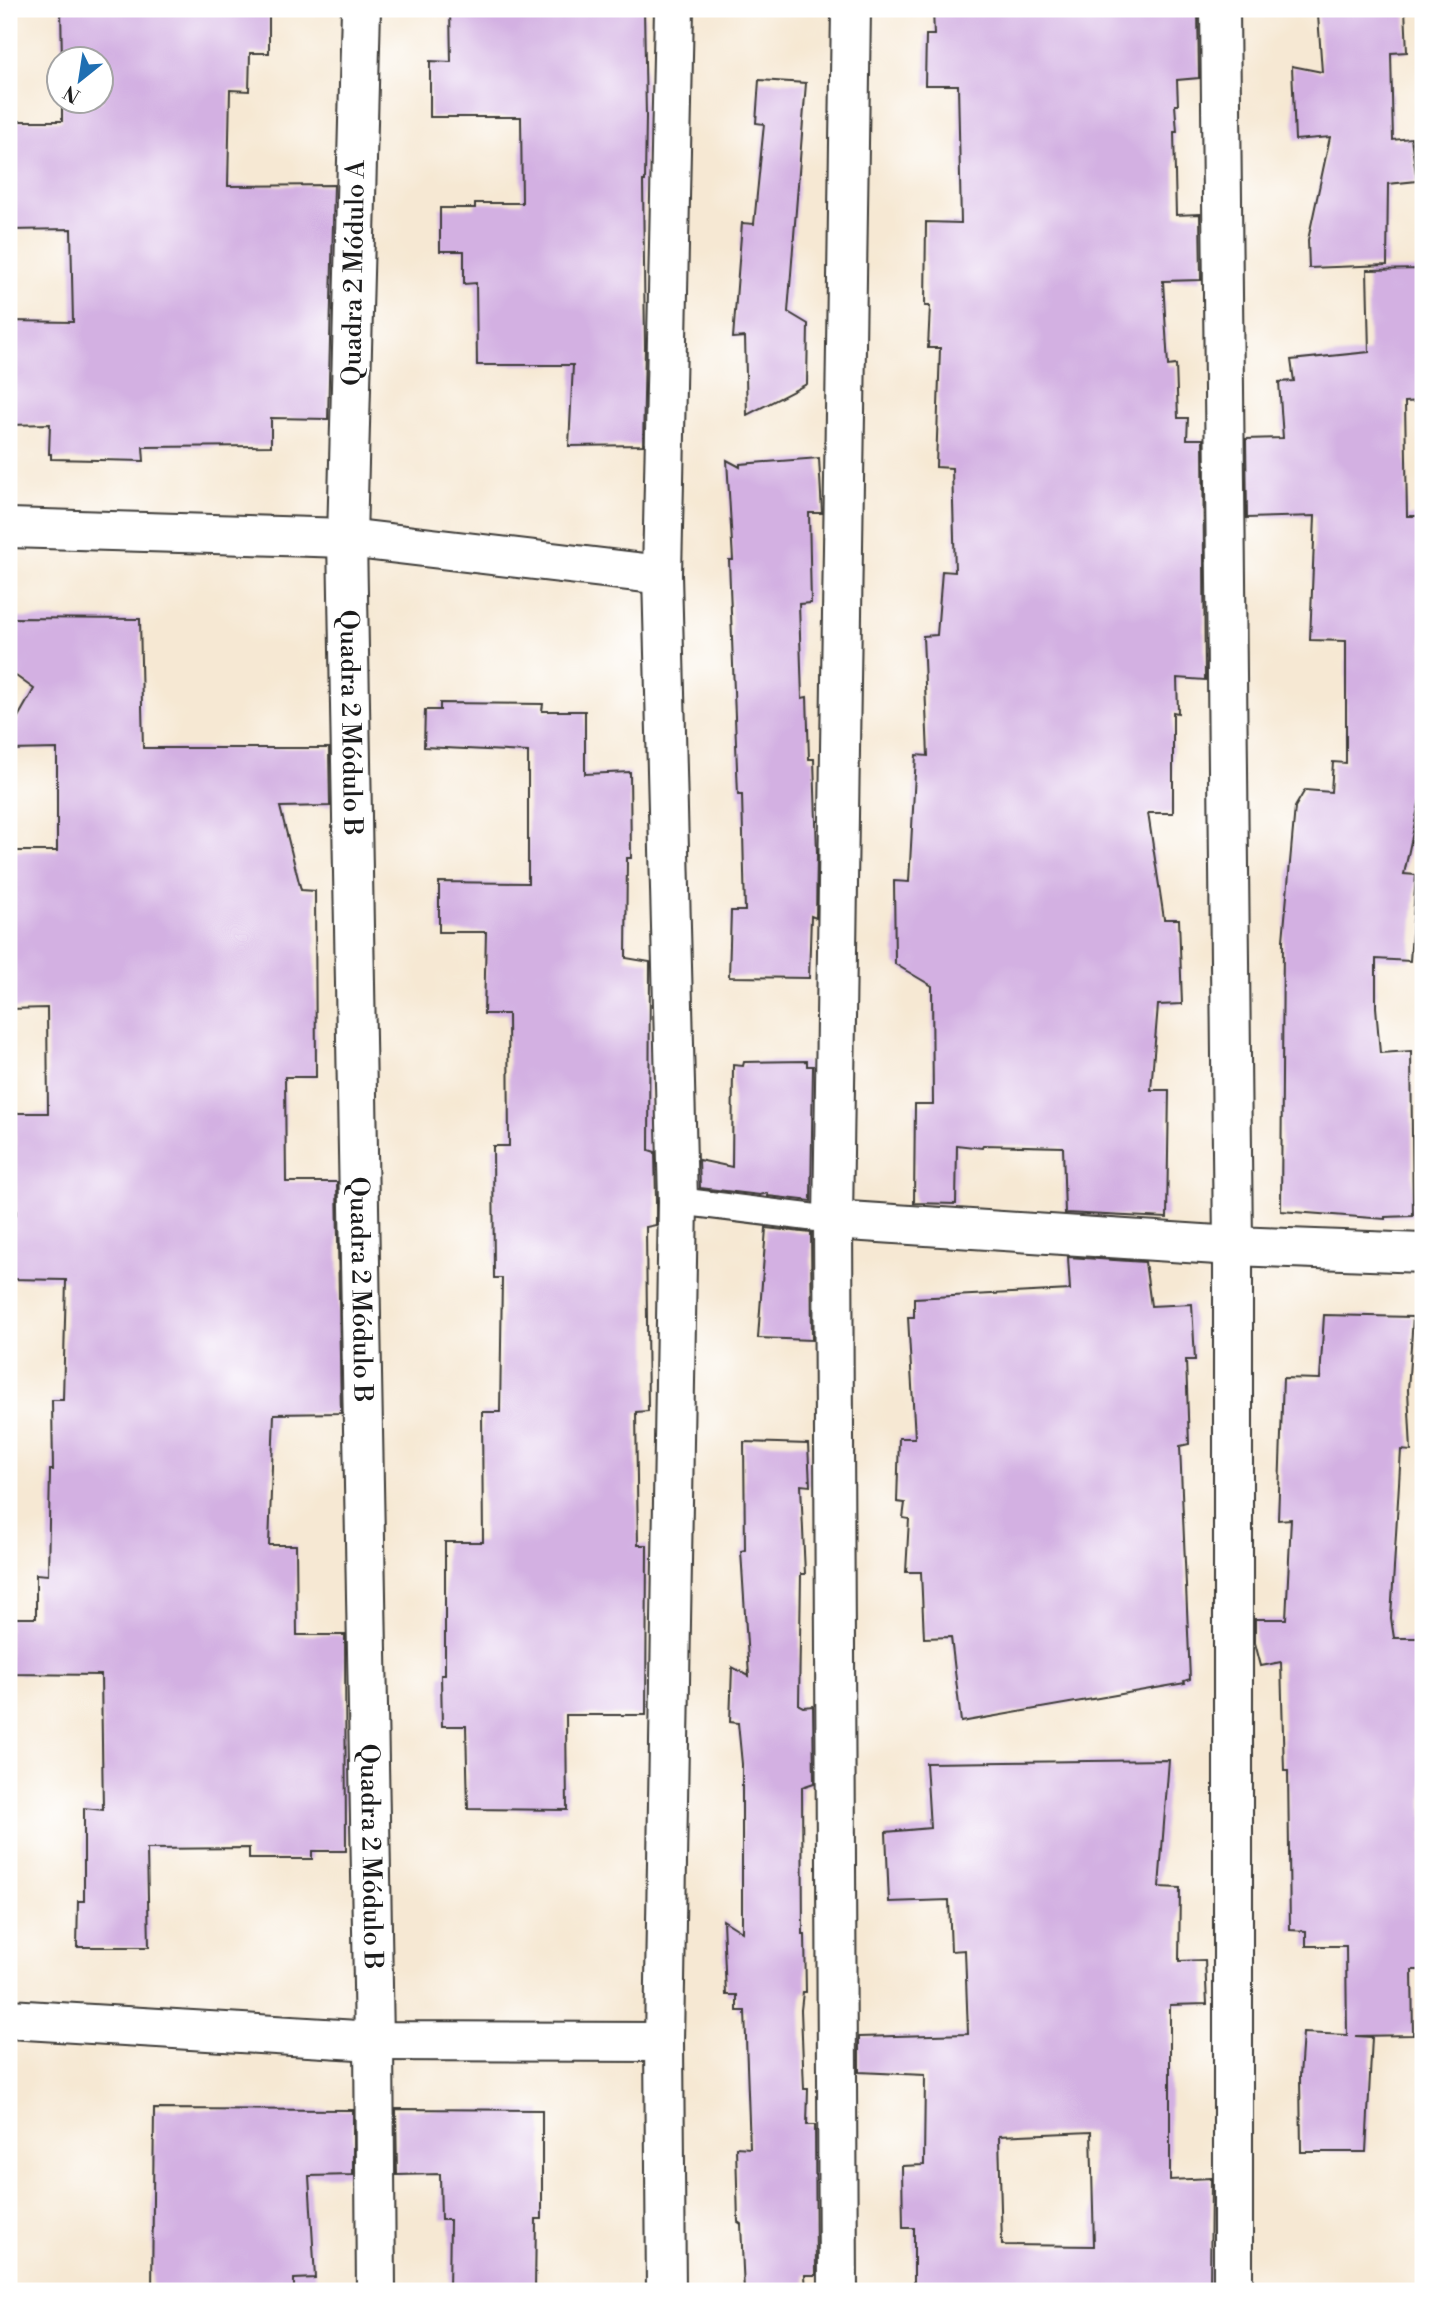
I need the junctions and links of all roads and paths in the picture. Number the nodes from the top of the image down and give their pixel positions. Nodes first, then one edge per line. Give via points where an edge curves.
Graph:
1 (361, 9) edge
2 (674, 9) edge
3 (850, 9) edge
4 (1220, 9) edge
5 (9, 528) edge
6 (347, 538) junction
7 (662, 575) junction
8 (678, 1201) junction
9 (833, 1220) junction
10 (1233, 1246) junction
11 (1423, 1254) edge
12 (9, 2020) edge
13 (374, 2041) junction
14 (664, 2042) junction
15 (376, 2291) edge
16 (666, 2291) edge
17 (838, 2291) edge
18 (1233, 2291) edge

1 - 6 street, Quadra 2 Módulo A
2 - 7 street
3 - 9 street
4 - 10 street
5 - 6 street
6 - 7 street
6 - 13 street, Quadra 2 Módulo B
7 - 8 street
8 - 9 lane
8 - 14 street
9 - 10 street
9 - 17 street
10 - 11 street
10 - 18 street
12 - 13 street
13 - 14 street
13 - 15 street, Quadra 2 Módulo B
14 - 16 street

